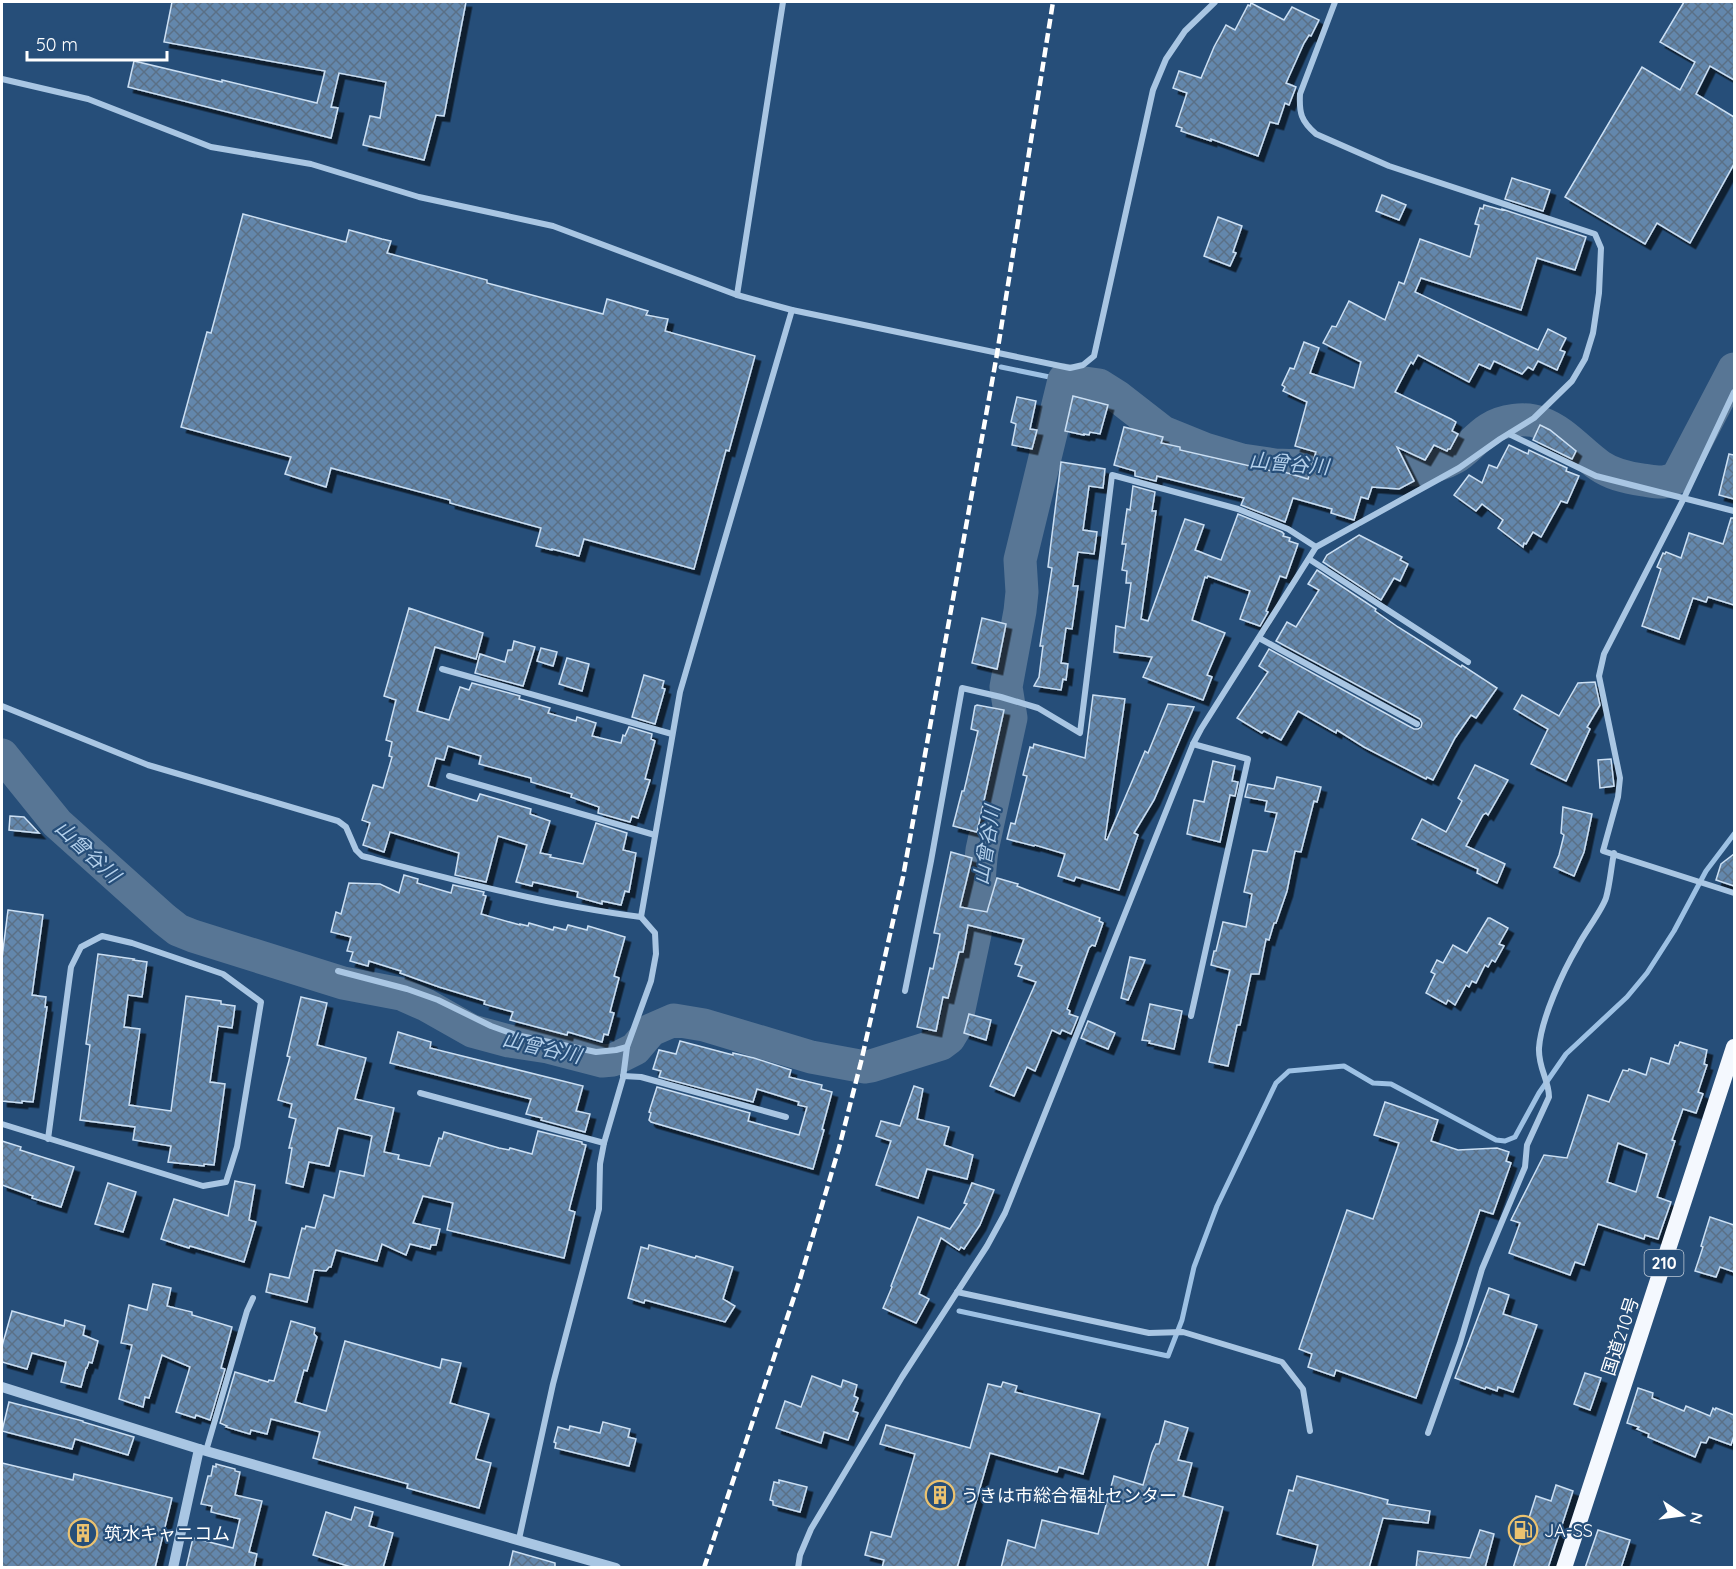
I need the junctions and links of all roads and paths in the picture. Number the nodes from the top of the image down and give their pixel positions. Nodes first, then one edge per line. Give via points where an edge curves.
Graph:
1 (783, 2) edge
2 (1215, 2) edge
3 (1335, 2) edge
4 (2, 78) edge
5 (736, 295) junction
6 (792, 310) junction
7 (1734, 392) edge
8 (1509, 434) junction
9 (1684, 498) junction
10 (1734, 511) edge
11 (1316, 547) junction
12 (1309, 559) junction
13 (1258, 638) junction
14 (1468, 662) dead end
15 (442, 669) dead end
16 (2, 706) edge
17 (1417, 724) dead end
18 (672, 734) junction
19 (1193, 744) junction
20 (449, 776) dead end
21 (655, 835) junction
22 (1614, 853) junction
23 (1734, 893) edge
24 (641, 917) junction
25 (338, 971) dead end
26 (905, 991) dead end
27 (1191, 1016) dead end
28 (1734, 1047) edge
29 (627, 1049) junction
30 (623, 1076) junction
31 (420, 1092) dead end
32 (786, 1118) dead end
33 (2, 1124) edge
34 (48, 1139) junction
35 (604, 1143) junction
36 (957, 1292) junction
37 (253, 1298) dead end
38 (2, 1387) edge
39 (1310, 1431) dead end
40 (1428, 1434) dead end
41 (203, 1450) junction
42 (519, 1539) junction
43 (172, 1568) edge
44 (616, 1568) edge
45 (798, 1568) edge
46 (1564, 1568) edge

1 - 5 street
2 - 6 street via 1185,30 1166,59 1153,90 1094,356 1083,365 1070,368
3 - 8 street via 1300,94 1300,110 1306,125 1316,134 1389,166 1595,234 1601,248 1599,292 1585,359 1572,381 1534,418
4 - 5 street via 88,99 212,147 311,164 419,197 553,226
5 - 6 street
6 - 18 street via 680,692
7 - 9 street
8 - 9 street via 1596,476
8 - 11 street via 1459,468
9 - 10 street
9 - 22 street via 1604,654 1599,676 1620,778 1603,851
11 - 12 street
11 - 26 street via 1288,529 1238,508 1112,476 1080,733 1038,708 962,688
12 - 13 street
12 - 14 street
13 - 17 street
13 - 19 street
15 - 18 street
16 - 24 street via 148,765 338,821 362,856 494,890
18 - 21 street
19 - 27 street via 1248,759
19 - 36 street via 1005,1213
20 - 21 street
21 - 24 street
22 - 23 street
22 - 40 street via 1605,900 1576,948 1542,1028 1540,1067 1549,1097 1527,1145 1525,1167 1482,1269
24 - 29 street via 655,933 656,954 651,981
25 - 29 street via 438,1000 516,1035 596,1052
28 - 46 highway, 国道210号 / 210
29 - 30 street
30 - 32 street via 641,1077
30 - 35 street
31 - 35 street
33 - 34 street
34 - 34 street via 203,1186 226,1182 237,1147 261,1002 223,974 132,943 102,936 81,947 71,967
35 - 42 street via 599,1209 553,1384
36 - 39 street via 1149,1333 1183,1332 1282,1362 1303,1389
36 - 45 street via 812,1529
37 - 41 street
38 - 41 street
41 - 42 street
41 - 43 street
42 - 44 street

